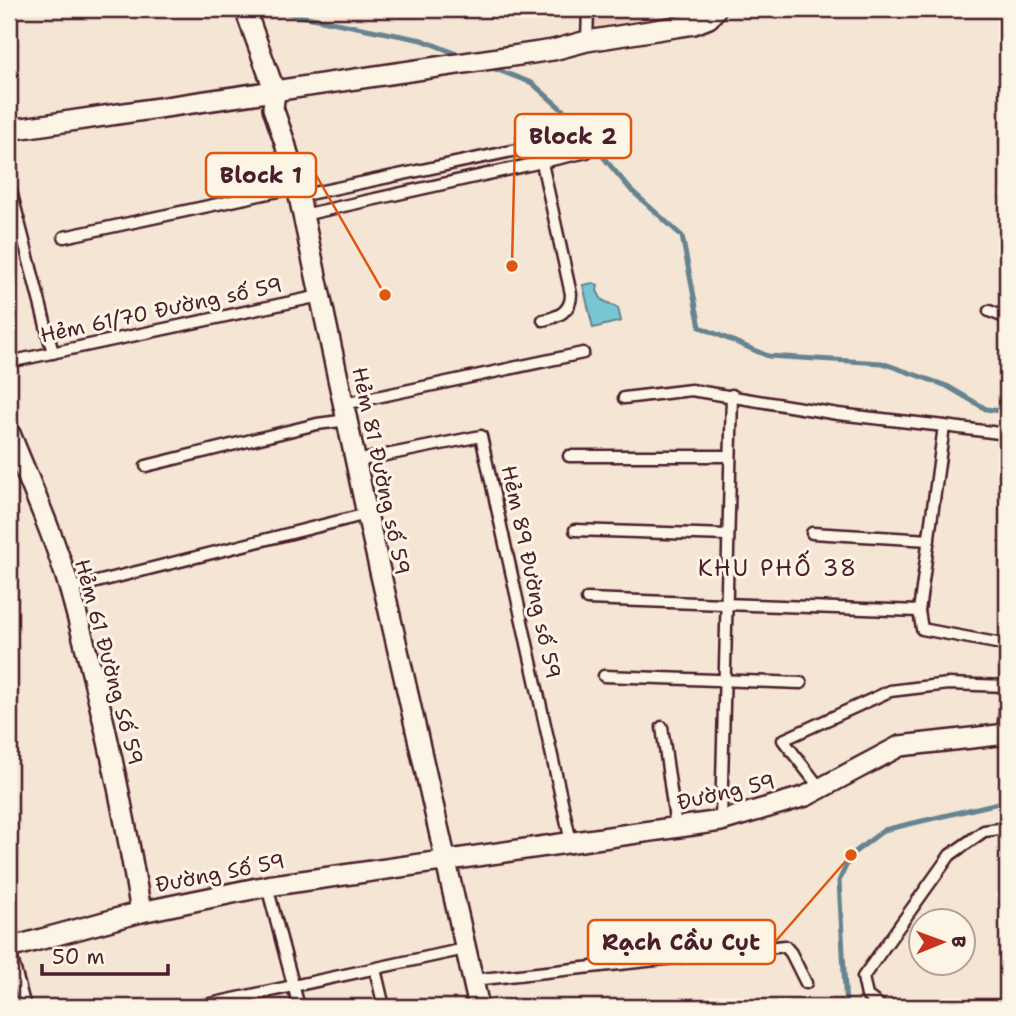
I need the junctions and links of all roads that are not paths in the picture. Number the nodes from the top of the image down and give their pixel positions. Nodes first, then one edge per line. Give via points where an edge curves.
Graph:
1 (588, 9) edge
2 (716, 9) edge
3 (246, 11) edge
4 (587, 41) junction
5 (275, 92) junction
6 (9, 130) edge
7 (531, 147) dead end
8 (587, 152) dead end
9 (542, 163) junction
10 (11, 191) dead end
11 (299, 199) junction
12 (64, 237) dead end
13 (320, 296) junction
14 (989, 311) dead end
15 (1007, 318) edge
16 (543, 320) dead end
17 (53, 353) junction
18 (583, 353) dead end
19 (9, 362) edge
20 (732, 395) junction
21 (624, 398) dead end
22 (346, 412) junction
23 (943, 426) junction
24 (1007, 434) edge
25 (11, 443) edge
26 (569, 456) dead end
27 (729, 456) junction
28 (356, 461) junction
29 (146, 466) dead end
30 (367, 514) junction
31 (575, 530) dead end
32 (812, 533) dead end
33 (727, 535) junction
34 (929, 540) junction
35 (69, 589) junction
36 (587, 599) dead end
37 (726, 604) junction
38 (919, 611) junction
39 (1007, 645) edge
40 (604, 676) dead end
41 (724, 681) junction
42 (801, 683) dead end
43 (1007, 687) edge
44 (662, 727) dead end
45 (1005, 734) edge
46 (820, 788) junction
47 (720, 821) junction
48 (676, 827) junction
49 (1007, 828) edge
50 (570, 842) junction
51 (444, 860) junction
52 (267, 886) junction
53 (141, 912) junction
54 (9, 947) edge
55 (466, 949) junction
56 (375, 969) junction
57 (473, 980) junction
58 (806, 983) dead end
59 (294, 986) junction
60 (25, 1007) edge
61 (196, 1007) edge
62 (299, 1007) edge
63 (384, 1007) edge
64 (479, 1007) edge
65 (882, 1007) edge

1 - 4 lane
2 - 4 street via 694,24
3 - 5 street, Hẻm 81 Đường số 59
4 - 5 street
5 - 6 street
5 - 11 street, Hẻm 81 Đường số 59 via 273,108
7 - 11 lane
8 - 9 lane
9 - 11 lane
9 - 16 lane via 571,295 568,309
10 - 17 lane
11 - 12 lane
11 - 13 street, Hẻm 81 Đường số 59
13 - 17 lane, Hẻm 61/70 Đường số 59
13 - 22 street, Hẻm 81 Đường số 59
14 - 15 lane
17 - 19 lane, Hẻm 61/70 Đường số 59
18 - 22 lane
20 - 21 lane via 691,390
20 - 23 lane
20 - 27 lane
22 - 28 street, Hẻm 81 Đường số 59
22 - 29 lane via 317,424
23 - 24 lane
23 - 34 lane
25 - 35 street, Hẻm 61 Đường Số 59 via 46,521
26 - 27 lane
27 - 33 lane
28 - 30 street, Hẻm 81 Đường số 59
28 - 50 lane, Hẻm 89 Đường số 59 via 481,436
30 - 35 lane
30 - 51 street, Hẻm 81 Đường số 59
31 - 33 lane
32 - 34 lane
33 - 37 lane
34 - 38 lane
35 - 53 street, Hẻm 61 Đường Số 59 via 123,803
36 - 37 lane
37 - 38 lane
37 - 41 lane
38 - 39 lane via 922,629
40 - 41 lane
41 - 42 lane
41 - 47 lane
43 - 45 lane
43 - 46 lane via 948,684 890,691 783,740
44 - 48 lane
45 - 46 street, Đường 59 via 900,746
46 - 47 street, Đường 59
47 - 48 street, Đường 59
48 - 50 street, Đường 59
49 - 65 lane via 984,831 950,855 863,978 867,996
50 - 51 street, Đường 59
51 - 52 street, Đường Số 59
51 - 55 street, Hẻm 81 Đường số 59
52 - 53 street, Đường Số 59
52 - 59 lane
53 - 54 street, Đường Số 59
54 - 60 lane
55 - 56 lane
55 - 57 street, Hẻm 81 Đường số 59
56 - 59 lane
56 - 63 lane
57 - 58 lane via 785,946
57 - 64 street, Hẻm 81 Đường số 59
59 - 61 lane
59 - 62 lane

